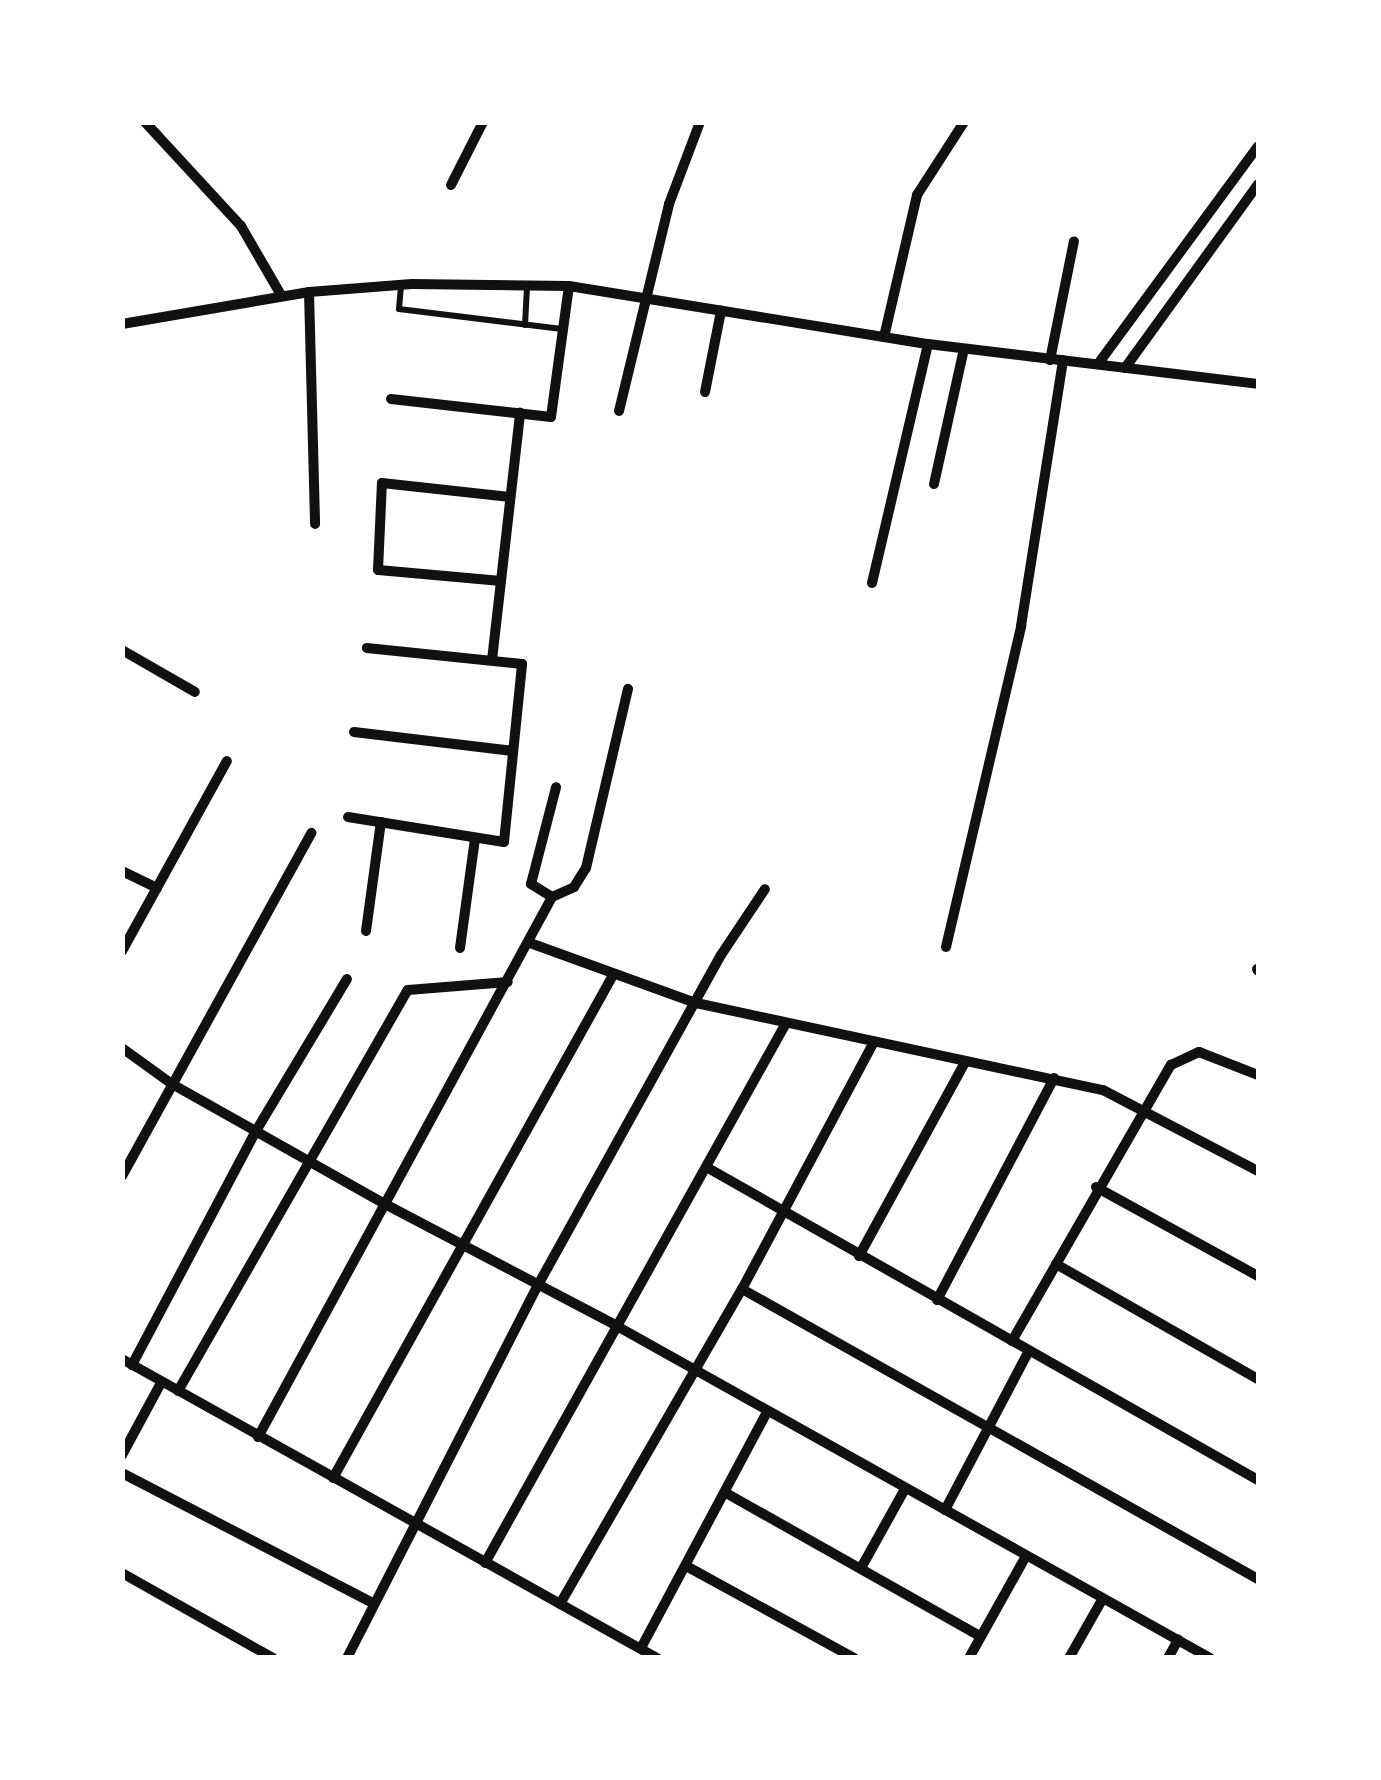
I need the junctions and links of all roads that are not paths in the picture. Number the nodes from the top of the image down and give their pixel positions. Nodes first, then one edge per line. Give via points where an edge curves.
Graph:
1 (145, 122) edge
2 (483, 122) edge
3 (700, 122) edge
4 (964, 122) edge
5 (1258, 146) edge
6 (451, 184) dead end
7 (1258, 184) edge
8 (1074, 241) dead end
9 (401, 284) junction
10 (528, 284) junction
11 (570, 286) junction
12 (309, 292) junction
13 (281, 295) junction
14 (645, 296) junction
15 (721, 311) junction
16 (122, 324) edge
17 (525, 324) junction
18 (563, 329) junction
19 (884, 337) junction
20 (928, 344) junction
21 (964, 349) junction
22 (1050, 360) junction
23 (1063, 360) junction
24 (1098, 364) junction
25 (1124, 368) junction
26 (1258, 384) edge
27 (705, 392) dead end
28 (391, 399) dead end
29 (619, 411) dead end
30 (520, 413) junction
31 (934, 484) dead end
32 (510, 497) junction
33 (315, 524) dead end
34 (500, 582) junction
35 (872, 583) dead end
36 (367, 648) dead end
37 (122, 650) edge
38 (492, 660) junction
39 (628, 689) dead end
40 (194, 692) dead end
41 (354, 732) dead end
42 (513, 751) junction
43 (227, 762) dead end
44 (556, 786) dead end
45 (348, 817) dead end
46 (381, 822) junction
47 (311, 833) dead end
48 (475, 838) junction
49 (122, 871) edge
50 (156, 888) junction
51 (765, 889) dead end
52 (552, 896) junction
53 (366, 930) dead end
54 (530, 943) junction
55 (946, 947) dead end
56 (460, 948) dead end
57 (122, 951) edge
58 (612, 977) junction
59 (347, 979) dead end
60 (508, 982) junction
61 (696, 1003) junction
62 (786, 1023) junction
63 (874, 1042) junction
64 (122, 1048) edge
65 (964, 1064) junction
66 (1258, 1073) edge
67 (1054, 1078) junction
68 (172, 1084) junction
69 (1144, 1107) junction
70 (256, 1131) junction
71 (307, 1158) junction
72 (708, 1168) junction
73 (1258, 1171) edge
74 (122, 1176) edge
75 (1096, 1187) junction
76 (382, 1203) junction
77 (782, 1213) junction
78 (462, 1245) junction
79 (859, 1256) junction
80 (1056, 1264) junction
81 (1258, 1276) edge
82 (538, 1285) junction
83 (742, 1289) junction
84 (937, 1300) junction
85 (615, 1325) junction
86 (1012, 1341) junction
87 (1030, 1351) junction
88 (127, 1362) edge
89 (691, 1367) junction
90 (1258, 1379) edge
91 (162, 1383) junction
92 (178, 1391) junction
93 (767, 1412) junction
94 (989, 1430) junction
95 (258, 1437) junction
96 (122, 1455) edge
97 (122, 1473) edge
98 (333, 1478) junction
99 (1258, 1480) edge
100 (905, 1489) junction
101 (726, 1493) junction
102 (944, 1510) junction
103 (412, 1524) junction
104 (1026, 1556) junction
105 (485, 1563) junction
106 (688, 1567) junction
107 (861, 1568) junction
108 (122, 1573) edge
109 (1258, 1579) edge
110 (1102, 1600) junction
111 (372, 1603) junction
112 (560, 1604) junction
113 (980, 1636) junction
114 (1178, 1640) junction
115 (640, 1648) junction
116 (273, 1658) edge
117 (347, 1658) edge
118 (657, 1658) edge
119 (854, 1658) edge
120 (969, 1658) edge
121 (1069, 1658) edge
122 (1168, 1658) edge
123 (1210, 1658) edge

1 - 13 street via 241,226
2 - 6 street
3 - 14 street via 673,190
4 - 19 street via 917,195
5 - 24 street
7 - 25 street
8 - 22 street
9 - 10 street
9 - 12 street
9 - 17 lane via 399,309
10 - 11 street
10 - 17 lane
11 - 14 street
11 - 18 street
12 - 13 street
12 - 33 street
13 - 16 street
14 - 15 street
14 - 29 street
15 - 19 street
15 - 27 street
17 - 18 lane
18 - 30 street via 551,416
19 - 20 street
20 - 21 street
20 - 35 street
21 - 22 street
21 - 31 street
22 - 23 street
23 - 24 street
23 - 55 street via 1022,626
24 - 25 street
25 - 26 street
28 - 30 street
30 - 32 street
32 - 34 street
32 - 34 street via 382,482 378,570
34 - 38 street
36 - 38 street
37 - 40 street
38 - 42 street via 522,664
39 - 52 street via 590,859 574,887
41 - 42 street
42 - 48 street via 504,842
43 - 50 street
44 - 52 street via 531,884
45 - 46 street
46 - 48 street
46 - 53 street
47 - 68 street
48 - 56 street
49 - 50 street
50 - 57 street
51 - 61 street
52 - 54 street
54 - 58 street
54 - 60 street
58 - 61 street
58 - 78 street
59 - 70 street
60 - 71 street via 408,990
60 - 76 street
61 - 62 street
61 - 82 street
62 - 63 street
62 - 72 street
63 - 65 street
63 - 77 street
64 - 68 street
65 - 67 street
65 - 79 street
66 - 69 street via 1231,1060 1186,1054 1162,1075
67 - 69 street
67 - 84 street
68 - 70 street
68 - 74 street
69 - 73 street
69 - 75 street
70 - 71 street
70 - 88 street
71 - 76 street
71 - 92 street
72 - 77 street
72 - 85 street
75 - 80 street
75 - 81 street
76 - 78 street
76 - 95 street
77 - 79 street
77 - 83 street
78 - 82 street
78 - 98 street
79 - 84 street
80 - 86 street
80 - 90 street
82 - 85 street
82 - 103 street
83 - 89 street
83 - 94 street
84 - 86 street
85 - 89 street
85 - 105 street
86 - 87 street
87 - 94 street
87 - 99 street
88 - 91 street
89 - 93 street
89 - 112 street
91 - 92 street
91 - 96 street
92 - 95 street
93 - 100 street
93 - 101 street
94 - 102 street
94 - 109 street
95 - 98 street
97 - 111 street
98 - 103 street
100 - 102 street
100 - 107 street
101 - 106 street
101 - 107 street
102 - 104 street
103 - 105 street
103 - 111 street
104 - 110 street
104 - 113 street
105 - 112 street
106 - 115 street
106 - 119 street
107 - 113 street
108 - 116 street
110 - 114 street
110 - 121 street
111 - 117 street
112 - 115 street
113 - 120 street
114 - 122 street
114 - 123 street
115 - 118 street

